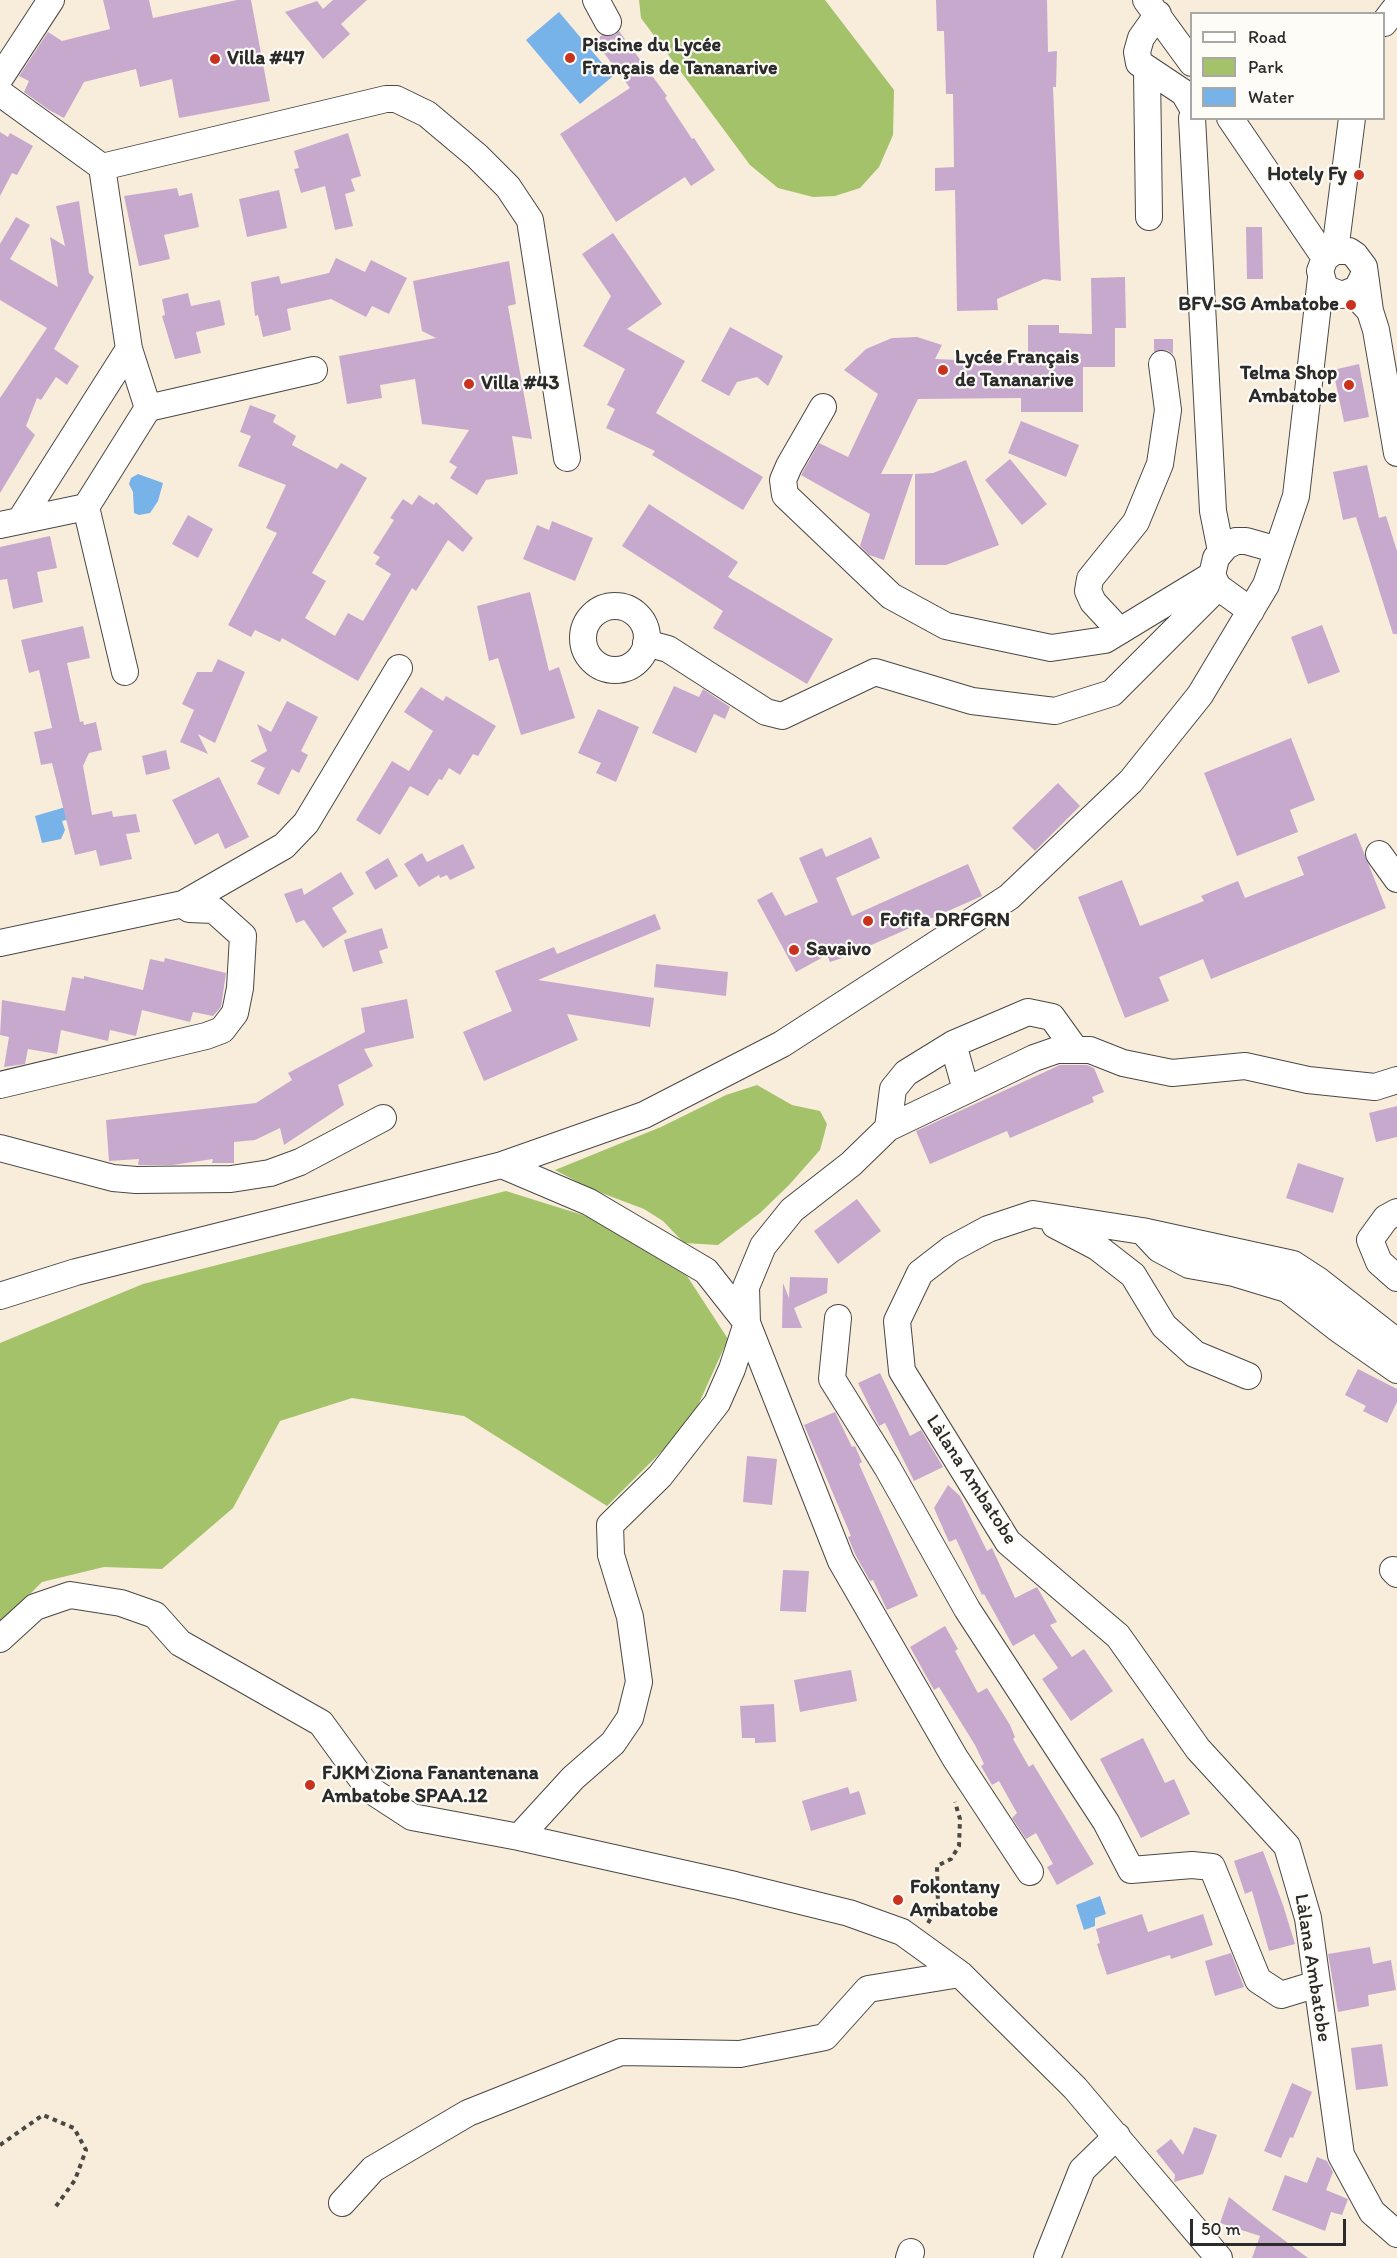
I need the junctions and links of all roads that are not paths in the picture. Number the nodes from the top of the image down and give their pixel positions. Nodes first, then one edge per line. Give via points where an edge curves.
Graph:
1 (51, 0) edge
2 (1397, 6) edge
3 (1152, 7) edge
4 (1385, 21) edge
5 (1190, 62) edge
6 (1147, 71) junction
7 (0, 78) edge
8 (0, 93) edge
9 (1190, 104) edge
10 (1192, 120) edge
11 (1231, 120) edge
12 (1352, 120) edge
13 (102, 167) junction
14 (1342, 208) junction
15 (1149, 217) dead end
16 (1327, 262) junction
17 (1354, 281) junction
18 (1315, 328) junction
19 (129, 349) junction
20 (1389, 355) edge
21 (1162, 364) dead end
22 (314, 370) dead end
23 (823, 407) dead end
24 (148, 408) junction
25 (1397, 453) edge
26 (567, 458) dead end
27 (86, 507) junction
28 (11, 522) edge
29 (1278, 550) junction
30 (1221, 551) junction
31 (1215, 581) junction
32 (1251, 611) junction
33 (1120, 631) junction
34 (646, 644) dead end
35 (399, 668) dead end
36 (124, 672) dead end
37 (1379, 854) dead end
38 (1397, 879) edge
39 (183, 904) junction
40 (0, 943) edge
41 (953, 1044) junction
42 (1075, 1048) junction
43 (1397, 1080) edge
44 (0, 1085) edge
45 (966, 1090) junction
46 (383, 1118) dead end
47 (888, 1128) junction
48 (0, 1148) edge
49 (502, 1165) junction
50 (1397, 1212) edge
51 (1033, 1214) junction
52 (1142, 1231) junction
53 (1397, 1278) edge
54 (0, 1296) edge
55 (838, 1318) dead end
56 (747, 1323) junction
57 (1397, 1342) edge
58 (1397, 1370) edge
59 (1248, 1376) dead end
60 (0, 1639) edge
61 (519, 1837) junction
62 (1030, 1872) dead end
63 (960, 1974) junction
64 (1317, 1984) junction
65 (1117, 2136) junction
66 (342, 2203) dead end
67 (1397, 2234) edge
68 (1047, 2258) edge
69 (1219, 2258) edge

1 - 7 street
2 - 4 street
3 - 5 street
3 - 6 street via 1137,52 1139,63
6 - 9 street via 1184,93
6 - 15 street
8 - 13 street
10 - 30 street via 1213,511
11 - 16 street
12 - 14 street
13 - 19 street
13 - 26 street via 386,99 396,99 427,114 508,187 530,220
14 - 16 street
14 - 17 street
16 - 17 street via 1329,290
16 - 17 street via 1349,251
16 - 18 street
17 - 18 street
17 - 20 street
18 - 29 street via 1296,496
19 - 24 street
19 - 28 street
20 - 25 street
21 - 33 street via 1168,410 1160,464 1136,522 1090,579 1088,591
22 - 24 street
23 - 33 street via 789,466 782,488 891,596 946,626 1051,648 1105,640
24 - 27 street
27 - 28 street
27 - 36 street
29 - 30 street via 1236,541
29 - 32 street via 1266,585
30 - 31 street via 1216,558
31 - 32 street
31 - 33 street
31 - 34 street via 1112,693 1055,711 972,701 875,672 782,716 766,712 668,649
32 - 49 street via 1200,695 1131,781 1009,897 782,1044 644,1115
35 - 39 street via 306,824 284,846
37 - 38 street
39 - 40 street
39 - 44 street via 189,909 214,910 243,936 235,1013 222,1030
41 - 42 street via 1028,1012 1052,1017
41 - 45 street
41 - 47 street via 906,1073 893,1089
42 - 43 street via 1173,1073 1245,1066 1308,1080 1375,1087
42 - 45 street via 1034,1058
45 - 47 street
46 - 48 street via 300,1162 270,1173 231,1179 113,1178
47 - 56 street via 851,1164 792,1210 763,1246 746,1287
49 - 54 street via 88,1269
49 - 56 street via 589,1202 706,1270
50 - 53 street via 1386,1218 1370,1240 1379,1262
51 - 52 street, Làlana Ambatobe
51 - 59 street via 1097,1247 1133,1275 1164,1326 1195,1354
51 - 64 street, Làlana Ambatobe via 988,1229 951,1249 920,1274 897,1321 902,1371 1008,1542 1118,1636 1198,1749 1287,1846 1308,1918
52 - 57 street, Làlana Ambatobe via 1293,1264
52 - 58 street via 1159,1249 1189,1265 1287,1289
55 - 64 street via 832,1379 967,1609 1106,1822 1131,1870 1212,1867 1258,1980 1281,1995
56 - 61 street via 717,1403 660,1476 610,1525 610,1555 630,1617 639,1682 630,1718 613,1743 573,1778
56 - 62 street via 841,1561 956,1758
60 - 61 street via 35,1607 70,1595 155,1615 180,1643 321,1723 369,1789 412,1817
61 - 63 street via 849,1913 903,1932
63 - 65 street via 1076,2088
63 - 66 street via 868,1989 825,2037 740,2054 621,2052 468,2114 374,2169
64 - 67 street, Làlana Ambatobe via 1341,2155 1372,2212
65 - 68 street via 1082,2170
65 - 69 street

